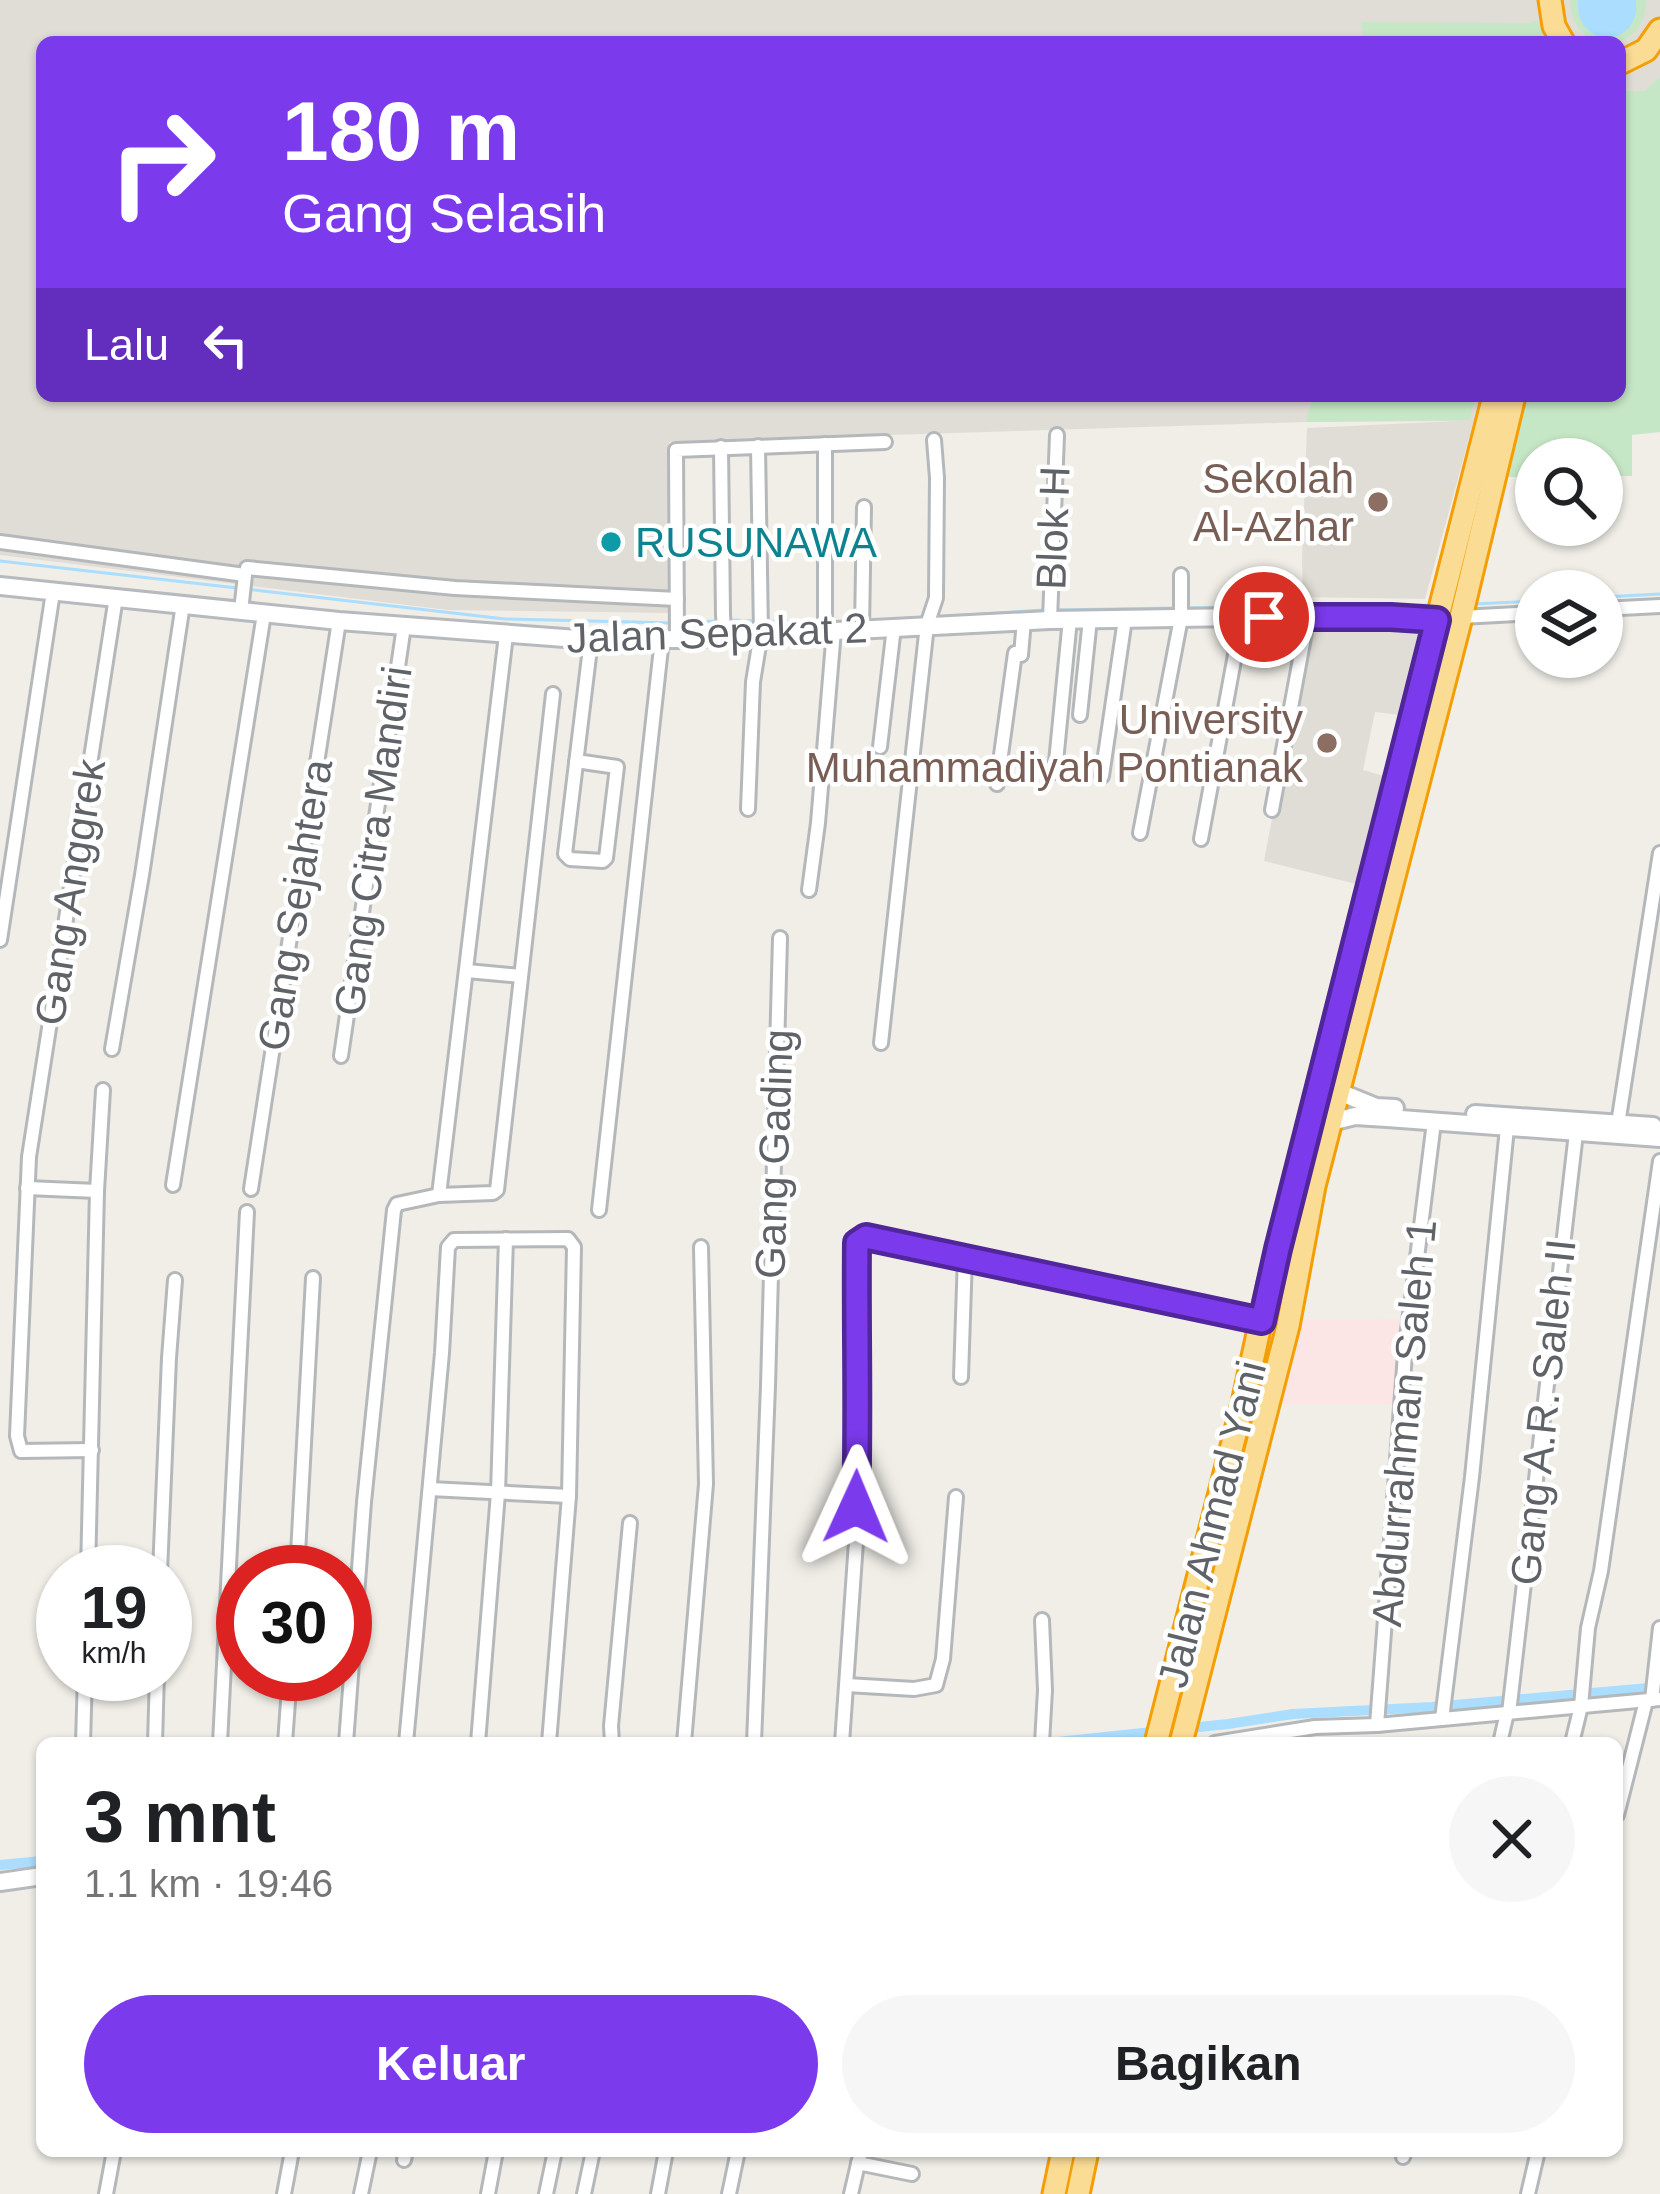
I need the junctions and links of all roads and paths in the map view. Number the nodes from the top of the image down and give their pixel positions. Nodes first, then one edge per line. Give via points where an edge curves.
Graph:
1 (1550, 0) edge
2 (1660, 29) edge
3 (1560, 36) edge
4 (1626, 60) edge
5 (1493, 402) edge
6 (1512, 402) edge
7 (1057, 435) dead end
8 (934, 440) dead end
9 (885, 442) dead end
10 (825, 444) junction
11 (758, 446) junction
12 (722, 447) junction
13 (864, 507) dead end
14 (0, 542) edge
15 (245, 574) junction
16 (1181, 575) dead end
17 (0, 586) edge
18 (53, 592) junction
19 (116, 597) junction
20 (676, 599) junction
21 (183, 604) junction
22 (242, 604) junction
23 (1660, 606) edge
24 (1186, 608) junction
25 (1623, 608) edge
26 (1451, 609) junction
27 (1050, 612) junction
28 (1515, 612) edge
29 (264, 614) junction
30 (930, 615) junction
31 (1308, 616) junction
32 (1242, 617) junction
33 (1080, 619) junction
34 (1125, 619) junction
35 (1024, 620) junction
36 (339, 621) junction
37 (862, 622) junction
38 (827, 625) junction
39 (404, 626) junction
40 (726, 626) junction
41 (894, 627) junction
42 (761, 630) junction
43 (674, 631) junction
44 (506, 635) junction
45 (591, 640) junction
46 (553, 694) dead end
47 (1428, 699) junction
48 (1080, 715) dead end
49 (880, 747) dead end
50 (576, 760) junction
51 (1055, 772) dead end
52 (1102, 776) dead end
53 (997, 784) dead end
54 (748, 809) dead end
55 (1272, 810) dead end
56 (1140, 833) dead end
57 (1201, 838) dead end
58 (1660, 853) edge
59 (809, 890) dead end
60 (780, 938) dead end
61 (0, 940) edge
62 (466, 971) junction
63 (521, 976) junction
64 (881, 1043) dead end
65 (112, 1049) dead end
66 (341, 1056) dead end
67 (103, 1090) dead end
68 (1339, 1092) junction
69 (1425, 1118) junction
70 (1331, 1122) junction
71 (1618, 1124) junction
72 (1660, 1127) edge
73 (1507, 1128) junction
74 (1576, 1133) junction
75 (1660, 1138) edge
76 (1660, 1161) edge
77 (173, 1185) dead end
78 (27, 1188) junction
79 (251, 1190) dead end
80 (97, 1191) junction
81 (439, 1195) junction
82 (599, 1210) dead end
83 (247, 1212) dead end
84 (506, 1239) junction
85 (701, 1247) dead end
86 (965, 1256) junction
87 (313, 1278) dead end
88 (175, 1280) dead end
89 (1262, 1321) junction
90 (962, 1377) dead end
91 (1243, 1403) junction
92 (1267, 1408) junction
93 (92, 1450) junction
94 (430, 1489) junction
95 (498, 1492) junction
96 (569, 1496) junction
97 (956, 1497) dead end
98 (630, 1523) dead end
99 (89, 1545) edge
100 (161, 1545) edge
101 (298, 1545) edge
102 (1042, 1620) dead end
103 (1660, 1628) edge
104 (847, 1685) junction
105 (1653, 1695) edge
106 (1582, 1697) junction
107 (84, 1701) edge
108 (156, 1701) edge
109 (288, 1701) edge
110 (1509, 1706) junction
111 (1443, 1710) junction
112 (1375, 1722) junction
113 (1183, 1733) edge
114 (1302, 1736) edge
115 (83, 1737) edge
116 (154, 1737) edge
117 (220, 1737) edge
118 (285, 1737) edge
119 (346, 1737) edge
120 (407, 1737) edge
121 (478, 1737) edge
122 (550, 1737) edge
123 (612, 1737) edge
124 (685, 1737) edge
125 (754, 1737) edge
126 (843, 1737) edge
127 (1042, 1737) edge
128 (1157, 1737) edge
129 (1368, 1737) edge
130 (1501, 1737) edge
131 (1573, 1737) edge
132 (1623, 1795) edge
133 (36, 1877) edge
134 (0, 1882) edge
135 (113, 2157) edge
136 (291, 2157) edge
137 (369, 2157) edge
138 (495, 2157) edge
139 (554, 2157) edge
140 (592, 2157) edge
141 (665, 2157) edge
142 (736, 2157) edge
143 (859, 2157) edge
144 (1062, 2157) edge
145 (1086, 2157) edge
146 (1537, 2157) edge
147 (913, 2174) dead end
148 (106, 2194) edge
149 (284, 2194) edge
150 (362, 2194) edge
151 (488, 2194) edge
152 (546, 2194) edge
153 (584, 2194) edge
154 (658, 2194) edge
155 (729, 2194) edge
156 (851, 2194) edge
157 (1054, 2194) edge
158 (1078, 2194) edge
159 (1528, 2194) edge

1 - 3 highway
2 - 4 highway via 1646,50
5 - 26 highway, Jalan Ahmad Yani
6 - 26 highway, Jalan Ahmad Yani
7 - 27 street, Blok H
8 - 30 street
9 - 10 street
10 - 11 street
10 - 38 street
11 - 12 street
11 - 42 street
12 - 20 street via 676,450
12 - 40 street
13 - 37 street
14 - 15 street
15 - 20 street
15 - 22 street
16 - 24 street
17 - 18 street, Jalan Sepakat 2
18 - 19 street, Jalan Sepakat 2
18 - 61 street
19 - 21 street, Jalan Sepakat 2
19 - 78 street, Gang Anggrek
20 - 43 street
21 - 22 street, Jalan Sepakat 2
21 - 65 street
22 - 29 street, Jalan Sepakat 2
23 - 25 street
24 - 32 street, Jalan Sepakat 2
24 - 34 street, Jalan Sepakat 2
24 - 56 street
26 - 28 street
26 - 31 street, Jalan Sepakat 2
26 - 47 highway, Jalan Ahmad Yani
27 - 33 street, Jalan Sepakat 2
27 - 35 street, Jalan Sepakat 2
29 - 36 street, Jalan Sepakat 2
29 - 77 street
30 - 35 street, Jalan Sepakat 2
30 - 41 street, Jalan Sepakat 2
30 - 64 street
31 - 32 street, Jalan Sepakat 2
31 - 55 street
32 - 57 street
33 - 34 street, Jalan Sepakat 2
33 - 48 street
33 - 51 street
34 - 52 street
35 - 53 street
36 - 39 street, Jalan Sepakat 2
36 - 79 street, Gang Sejahtera
37 - 38 street, Jalan Sepakat 2
37 - 41 street, Jalan Sepakat 2
38 - 42 street, Jalan Sepakat 2
38 - 59 street
39 - 44 street, Jalan Sepakat 2
39 - 66 street, Gang Citra Mandiri
40 - 42 street, Jalan Sepakat 2
40 - 43 street, Jalan Sepakat 2
41 - 49 street
42 - 54 street
43 - 45 street, Jalan Sepakat 2
43 - 82 street
44 - 45 street, Jalan Sepakat 2
44 - 62 street
45 - 50 street
46 - 63 street
47 - 68 highway, Jalan Ahmad Yani
47 - 89 highway, Jalan Ahmad Yani
50 - 50 street via 614,764 618,772 603,861 566,854
58 - 71 street
60 - 125 street, Gang Gading
62 - 63 street
62 - 81 street
63 - 81 street via 497,1190
67 - 80 street
68 - 69 street
68 - 70 highway, Jalan Ahmad Yani
69 - 70 street
69 - 71 street
69 - 73 street
69 - 112 street, Abdurrahman Saleh 1
70 - 92 highway, Jalan Ahmad Yani
71 - 72 street
73 - 74 street
73 - 111 street
74 - 75 street
74 - 110 street, Gang A.R. Saleh II
76 - 106 street
78 - 80 street
78 - 93 street, Gang Anggrek via 16,1443 21,1451
80 - 93 street
81 - 119 street via 394,1210
83 - 117 street
84 - 94 street via 454,1240 448,1247
84 - 95 street
84 - 96 street via 568,1239 574,1246
85 - 124 street via 706,1484
86 - 89 street
86 - 90 street
86 - 104 street via 866,1237 857,1243
87 - 101 street
88 - 100 street
89 - 91 highway, Jalan Ahmad Yani
91 - 92 highway
91 - 128 highway, Jalan Ahmad Yani
92 - 113 highway, Jalan Ahmad Yani
93 - 99 street
94 - 95 street
94 - 120 street
95 - 96 street
95 - 121 street
96 - 122 street
97 - 104 street via 936,1685
98 - 123 street
102 - 127 street
103 - 105 street
104 - 126 street
105 - 106 street
105 - 132 street
106 - 110 street
106 - 131 street
107 - 115 street
108 - 116 street
109 - 118 street
110 - 111 street
110 - 130 street, Gang A.R. Saleh II
111 - 112 street
112 - 114 street
112 - 129 street, Abdurrahman Saleh 1
133 - 134 street
135 - 148 street
136 - 149 street
137 - 150 street
138 - 151 street
139 - 152 street
140 - 153 street
141 - 154 street
142 - 155 street
143 - 147 street
143 - 156 street
144 - 157 highway
145 - 158 highway
146 - 159 street

